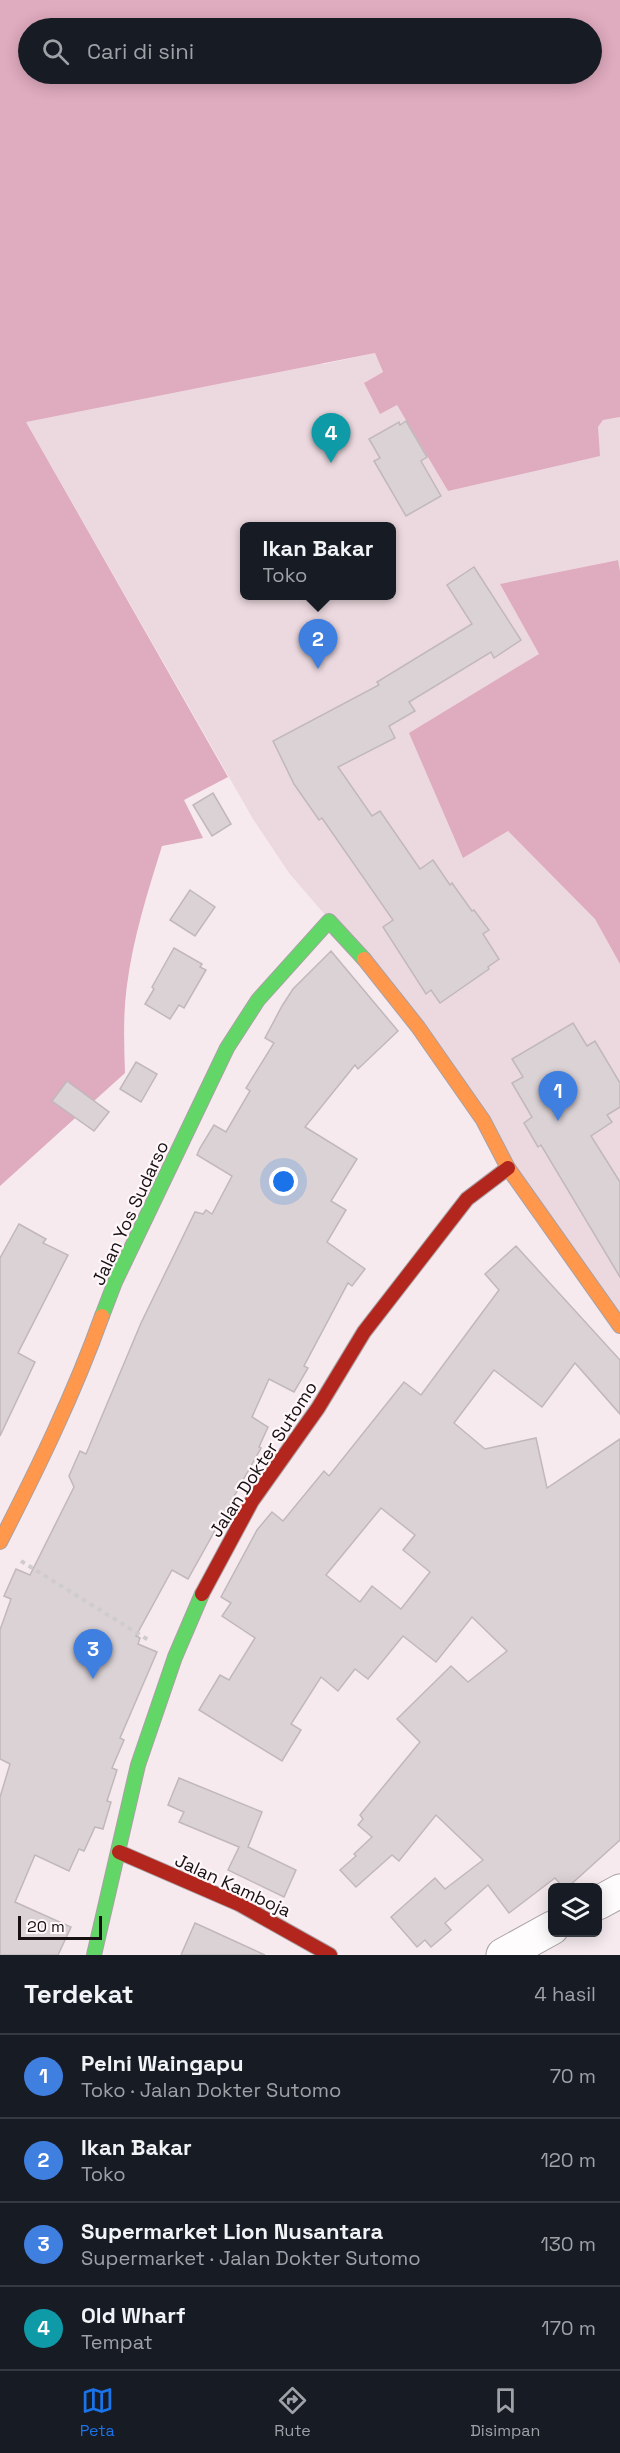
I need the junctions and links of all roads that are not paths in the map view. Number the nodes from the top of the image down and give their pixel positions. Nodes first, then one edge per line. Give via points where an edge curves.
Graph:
1 (508, 1168) junction
2 (620, 1326) edge
3 (0, 1542) edge
4 (119, 1852) junction
5 (620, 1891) edge
6 (602, 1900) edge
7 (548, 1930) edge
8 (94, 1955) edge
9 (330, 1955) edge
10 (503, 1955) edge

1 - 2 street
1 - 3 street, Jalan Yos Sudarso via 483,1120 418,1027 328,921 258,1000 227,1048 115,1282 45,1455
1 - 4 street, Jalan Dokter Sutomo via 467,1199 364,1332 318,1408 252,1501 194,1610 175,1657 138,1765
4 - 8 street, Jalan Dokter Sutomo
4 - 9 street, Jalan Kamboja via 239,1904
5 - 6 street
7 - 10 street

